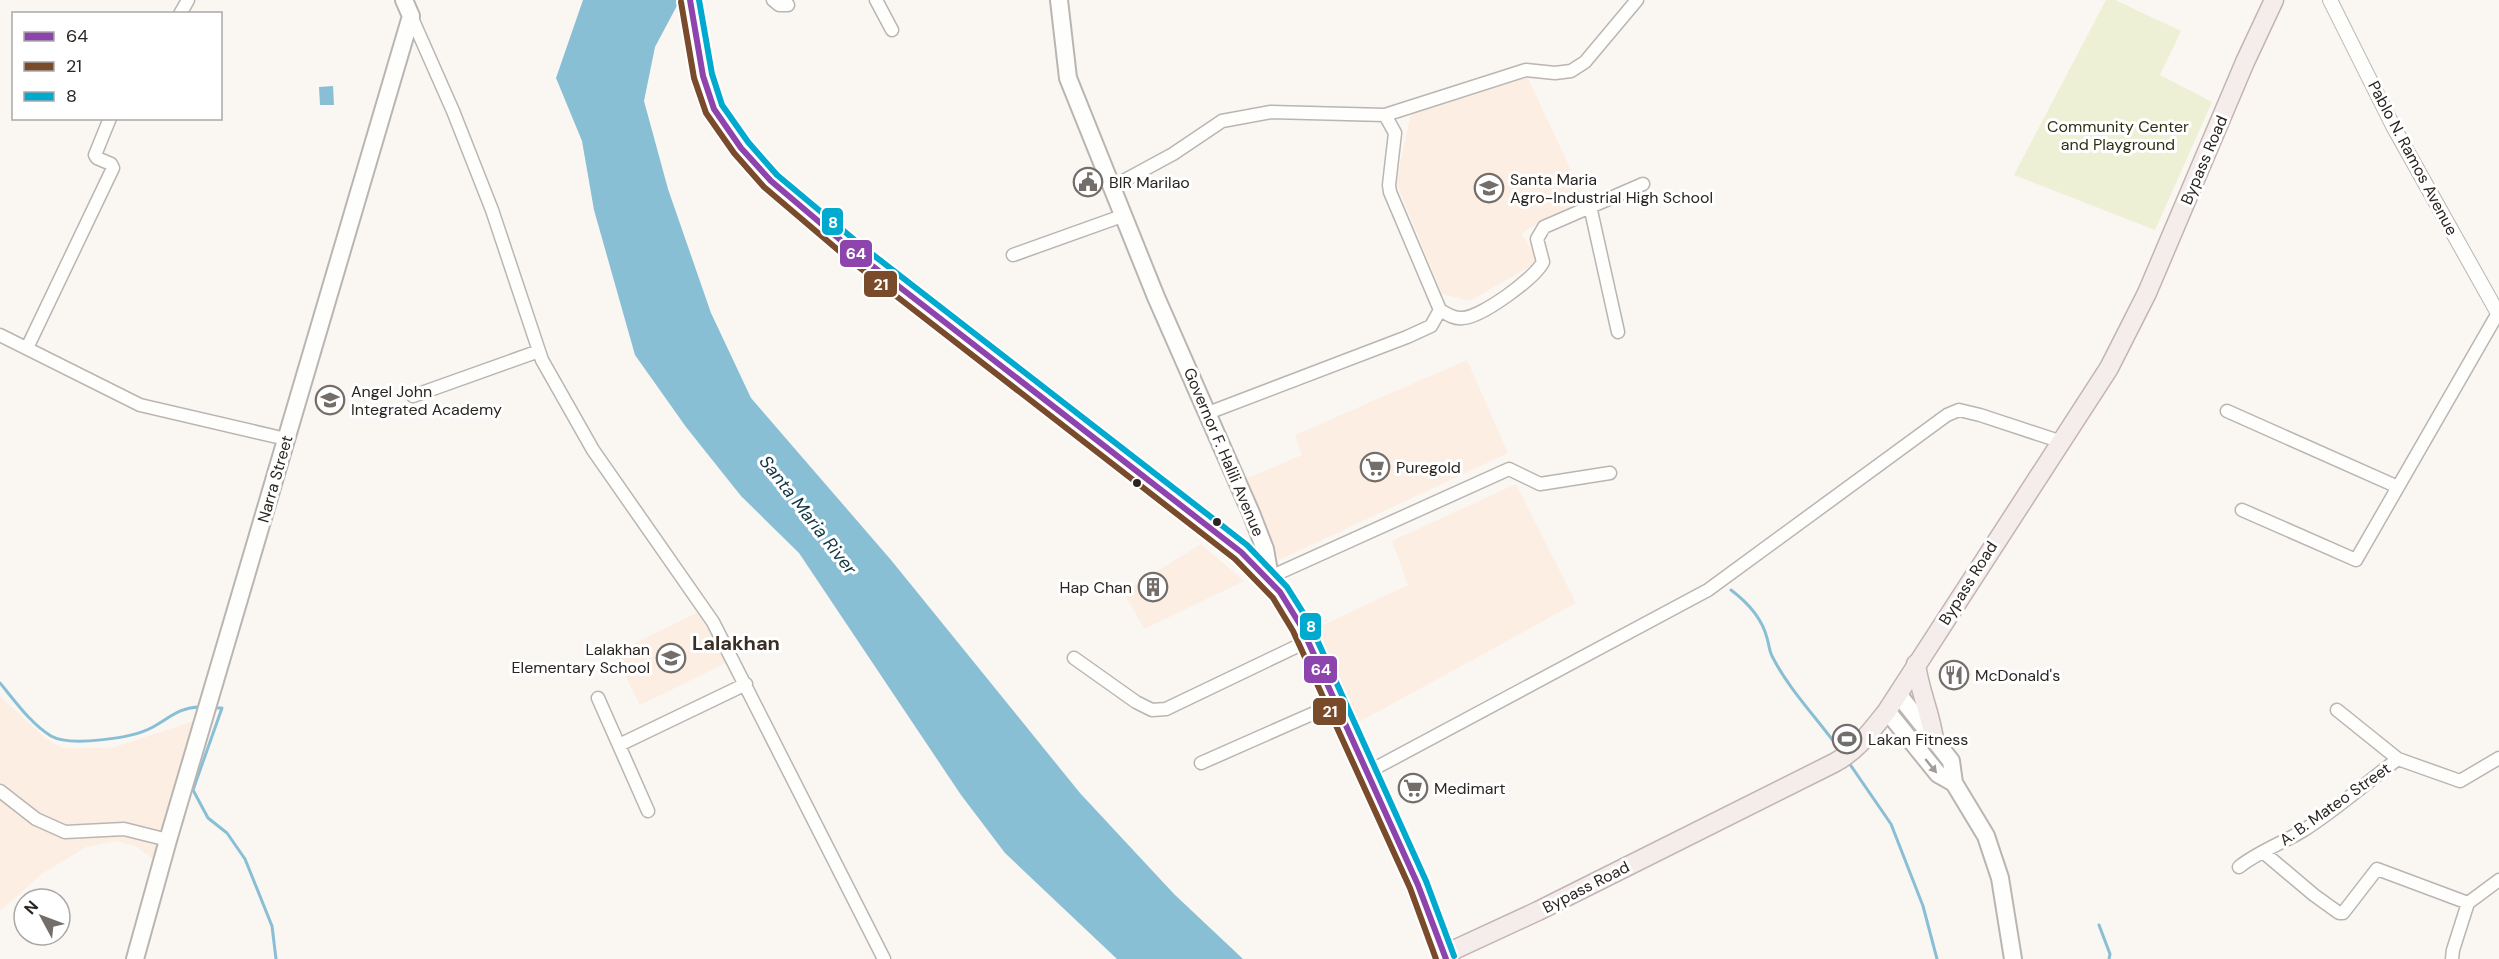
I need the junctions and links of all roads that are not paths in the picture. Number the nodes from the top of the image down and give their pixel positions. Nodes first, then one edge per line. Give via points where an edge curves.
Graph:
1 (404, 0) edge
2 (690, 0) edge
3 (772, 0) edge
4 (876, 0) edge
5 (1059, 0) edge
6 (1637, 0) edge
7 (2274, 0) edge
8 (2330, 0) edge
9 (788, 5) dead end
10 (411, 16) junction
11 (892, 30) dead end
12 (1385, 116) junction
13 (109, 120) edge
14 (1643, 184) dead end
15 (1112, 188) junction
16 (1590, 206) junction
17 (1122, 216) junction
18 (1013, 255) dead end
19 (1440, 310) junction
20 (2498, 314) edge
21 (1618, 332) dead end
22 (0, 335) edge
23 (27, 348) junction
24 (539, 351) junction
25 (413, 396) dead end
26 (2227, 411) dead end
27 (1208, 413) junction
28 (286, 439) junction
29 (2062, 442) junction
30 (1610, 473) dead end
31 (2398, 487) junction
32 (2242, 510) dead end
33 (1270, 577) junction
34 (1308, 641) junction
35 (1074, 658) dead end
36 (1917, 664) junction
37 (746, 684) junction
38 (1898, 694) junction
39 (598, 698) dead end
40 (1337, 703) junction
41 (2337, 710) dead end
42 (1887, 711) junction
43 (1934, 740) junction
44 (619, 745) junction
45 (2499, 758) edge
46 (2398, 759) junction
47 (1201, 763) dead end
48 (1368, 772) junction
49 (1954, 783) junction
50 (0, 791) edge
51 (648, 811) dead end
52 (168, 840) junction
53 (2263, 852) junction
54 (2239, 867) dead end
55 (2499, 880) edge
56 (2468, 903) junction
57 (1446, 957) edge
58 (135, 959) edge
59 (884, 959) edge
60 (2013, 959) edge
61 (2452, 959) edge

1 - 10 main road
2 - 33 main road via 703,76 714,109 741,148 771,181 857,254
3 - 9 street
4 - 11 street
5 - 15 main road, Governor F. Halili Avenue via 1068,78
6 - 12 street via 1585,62 1571,71 1526,70
7 - 29 main road, Bypass Road via 2147,292 2109,368
8 - 20 street, Pablo N. Ramos Avenue via 2393,126
10 - 24 street via 492,210
10 - 28 main road, Narra Street
12 - 15 street via 1271,112 1222,121
12 - 19 street via 1395,133 1390,192
13 - 23 street via 95,155 113,168
14 - 16 street
15 - 17 main road, Governor F. Halili Avenue
16 - 19 street via 1539,232 1543,262 1538,272 1517,290 1464,319
16 - 21 street
17 - 18 street
17 - 27 main road, Governor F. Halili Avenue
19 - 27 street via 1431,326 1407,337
20 - 31 street
22 - 23 street
23 - 28 street via 140,405
24 - 25 street
24 - 37 street via 594,450 713,622
26 - 31 street
27 - 33 main road, Governor F. Halili Avenue via 1265,549
28 - 52 main road, Narra Street
29 - 36 main road, Bypass Road
29 - 48 street via 1959,410 1947,415 1708,590
30 - 33 street via 1540,484 1509,469
31 - 32 street via 2356,560
33 - 34 main road, Governor F. Halili Avenue via 1292,607
34 - 35 street via 1166,709 1152,710 1136,702
34 - 40 main road, Governor F. Halili Avenue
36 - 38 main road, Bypass Road
36 - 43 main road
37 - 44 street
37 - 59 street
38 - 42 main road, Bypass Road
38 - 43 main road
39 - 44 street
40 - 47 street
40 - 48 main road, Governor F. Halili Avenue
41 - 46 street
42 -> 49 main road via 1938,774
42 - 57 main road, Bypass Road via 1841,759
43 - 49 main road via 1951,761
44 - 51 street
45 - 46 street via 2460,781
46 - 53 street, A. B. Mateo Street via 2306,829
48 - 57 main road, Governor F. Halili Avenue
49 - 60 main road via 1986,836 2000,878
50 - 52 street via 36,819 65,832 124,829
52 - 58 main road, Narra Street
53 - 54 street, A. B. Mateo Street
53 - 56 street via 2339,913 2343,913 2377,869
55 - 56 street
56 - 61 street

